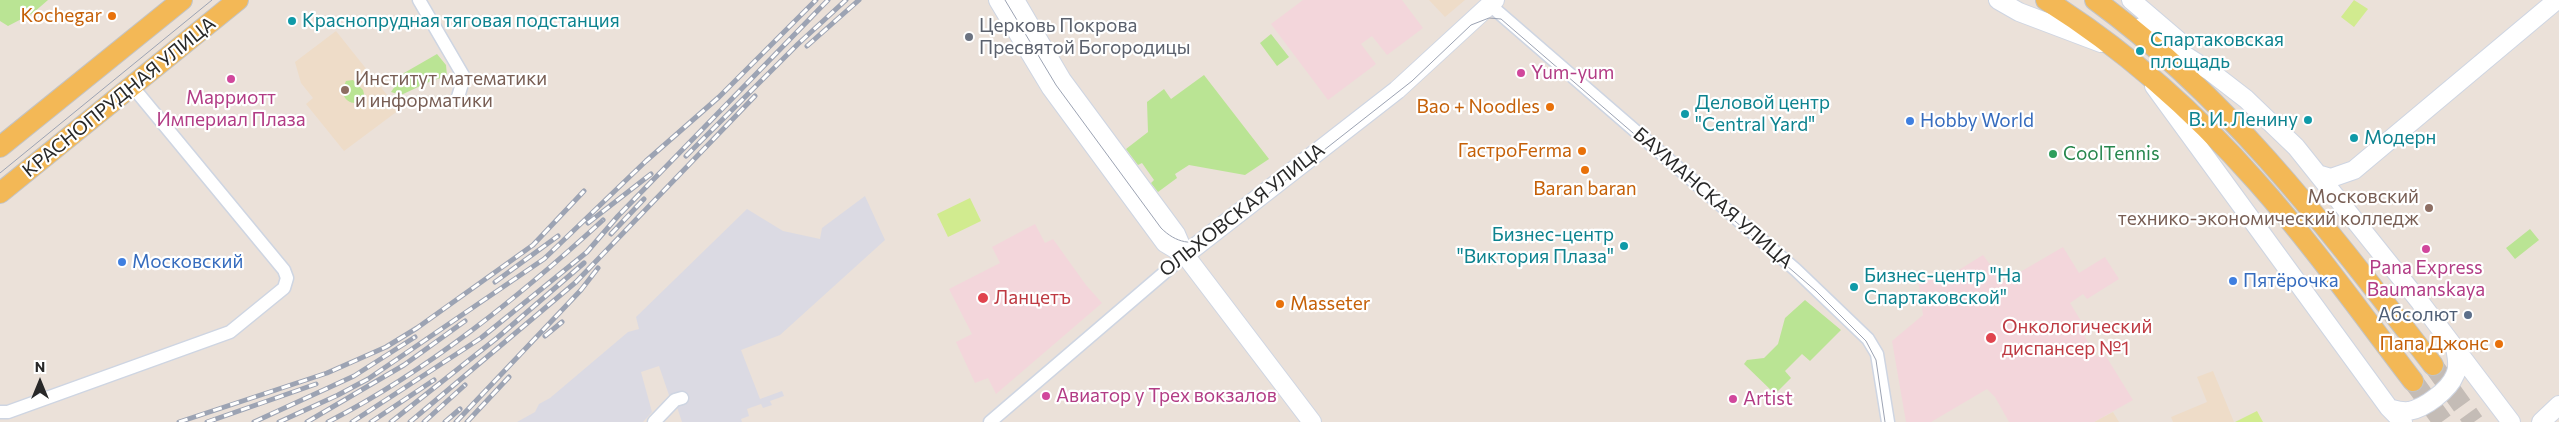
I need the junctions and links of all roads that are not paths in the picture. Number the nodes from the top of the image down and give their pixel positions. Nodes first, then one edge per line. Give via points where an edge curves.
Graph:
1 (182, 0) edge
2 (238, 0) edge
3 (420, 0) edge
4 (998, 0) edge
5 (1015, 0) edge
6 (1998, 0) edge
7 (2046, 0) edge
8 (2097, 0) edge
9 (2556, 0) edge
10 (1492, 2) edge
11 (2143, 8) edge
12 (2114, 47) junction
13 (2178, 51) junction
14 (2145, 73) junction
15 (132, 86) junction
16 (458, 96) dead end
17 (2246, 98) junction
18 (2228, 116) junction
19 (0, 147) edge
20 (2321, 175) junction
21 (0, 193) edge
22 (1185, 255) junction
23 (2455, 348) junction
24 (2433, 365) tunnel mouth
25 (2413, 381) tunnel mouth
26 (682, 398) dead end
27 (2559, 405) edge
28 (0, 412) edge
29 (2393, 415) edge
30 (654, 422) edge
31 (990, 422) edge
32 (1312, 422) edge
33 (1888, 422) edge
34 (2403, 422) edge
35 (2511, 422) edge
36 (2541, 422) edge

1 - 19 main road, КРАСНОПРУДНАЯ УЛИЦА
2 - 15 main road, КРАСНОПРУДНАЯ УЛИЦА
3 - 16 street via 464,77
4 - 22 street via 1051,88 1080,128 1165,243
5 - 22 street via 1062,80 1176,234
6 - 12 street via 2019,12
7 - 12 main road
8 - 13 street
8 - 18 main road via 2192,79
9 - 20 street via 2354,170 2331,178
10 - 22 street, ОЛЬХОВСКАЯ УЛИЦА via 1397,90
10 - 33 street, БАУМАНСКАЯ УЛИЦА via 1815,287 1868,339 1877,354
11 - 13 street
11 - 17 street
12 - 14 main road
13 - 17 street
13 - 18 street
14 - 25 main road via 2255,180 2300,233
14 - 29 street
15 - 21 main road, КРАСНОПРУДНАЯ УЛИЦА
15 - 28 street via 284,270 287,278 284,288 230,332 8,412
17 - 20 street
18 - 24 main road via 2329,230
20 - 23 street
22 - 31 street, ОЛЬХОВСКАЯ УЛИЦА
22 - 32 street
23 - 29 street via 2456,375 2438,395 2411,411
23 - 35 street
26 - 30 street via 675,400
27 - 36 street
29 - 34 street

